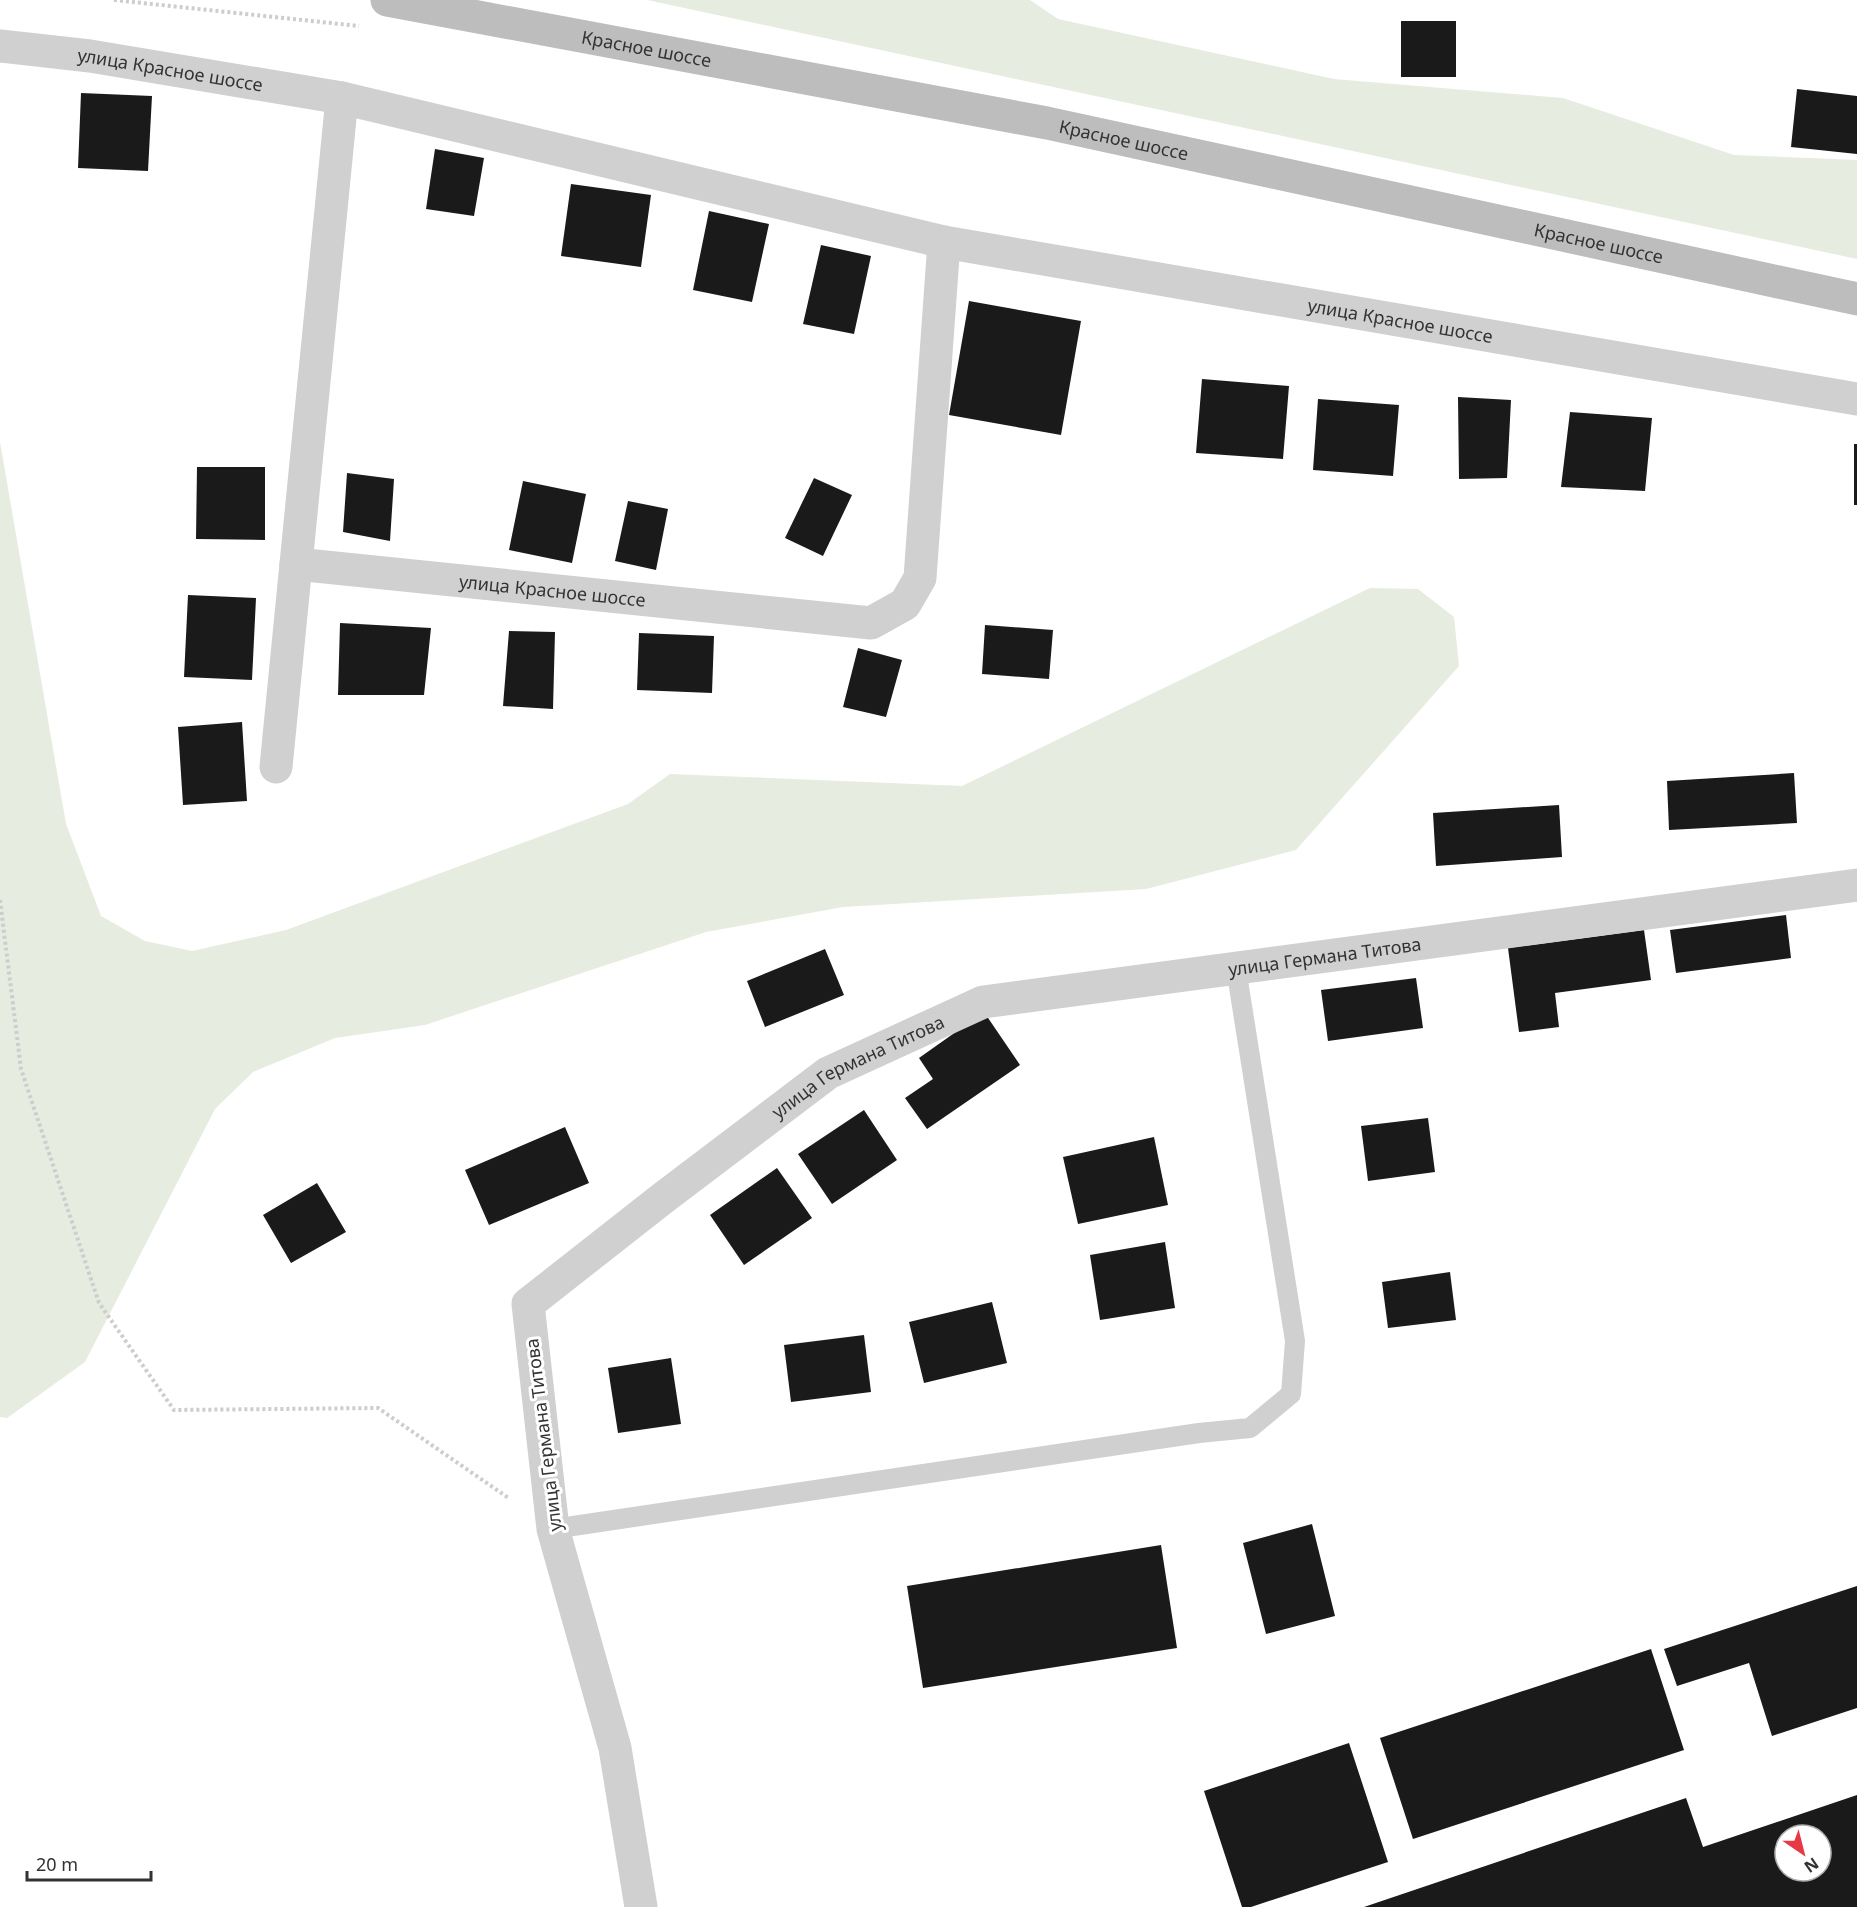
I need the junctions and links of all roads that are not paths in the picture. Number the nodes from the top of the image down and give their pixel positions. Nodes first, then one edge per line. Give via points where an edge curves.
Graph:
1 (387, 0) edge
2 (0, 46) edge
3 (342, 98) junction
4 (944, 242) junction
5 (1857, 299) edge
6 (1857, 399) edge
7 (296, 564) junction
8 (276, 766) dead end
9 (1857, 885) edge
10 (1236, 968) junction
11 (553, 1529) junction
12 (641, 1907) edge

1 - 5 main road, Красное шоссе via 1047,123
2 - 3 street, улица Красное шоссе via 90,56
3 - 4 street, улица Красное шоссе
3 - 7 street
4 - 6 street, улица Красное шоссе
4 - 7 street, улица Красное шоссе via 920,578 905,604 871,623
7 - 8 street
9 - 10 street, улица Германа Титова
10 - 11 street, улица Германа Титова via 982,1002 828,1073 528,1304
10 - 11 lane via 1295,1341 1291,1394 1250,1428
11 - 12 street, улица Германа Титова via 615,1748

